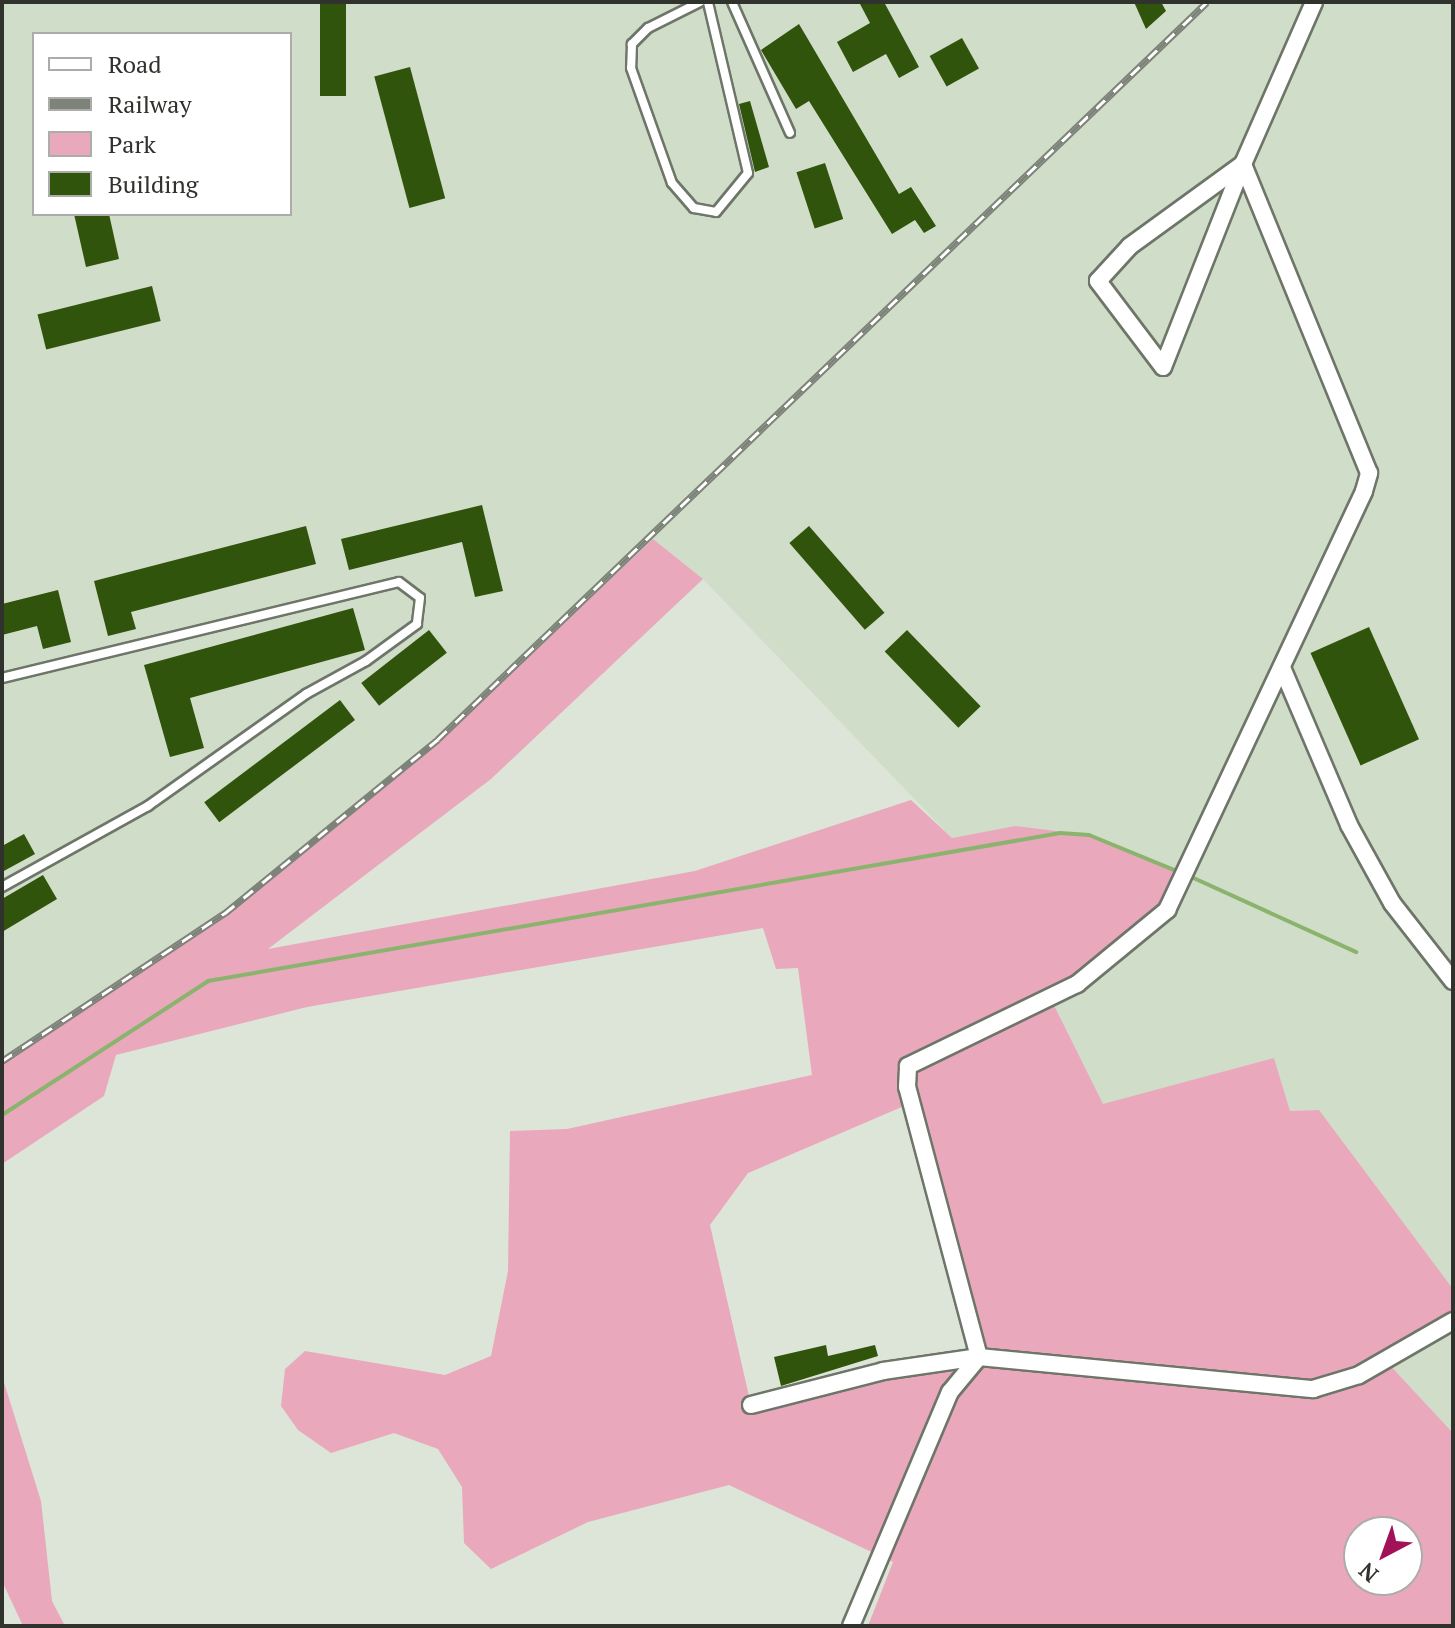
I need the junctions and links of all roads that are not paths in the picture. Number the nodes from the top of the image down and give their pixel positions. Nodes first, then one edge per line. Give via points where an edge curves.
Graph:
1 (700, 2) edge
2 (708, 2) edge
3 (732, 2) edge
4 (1314, 2) edge
5 (790, 133) dead end
6 (1243, 164) junction
7 (1283, 670) junction
8 (2, 678) edge
9 (2, 887) edge
10 (1453, 981) edge
11 (1453, 1321) edge
12 (979, 1357) junction
13 (751, 1405) dead end
14 (851, 1626) edge

1 - 2 lane via 648,28 632,44 631,68 672,183 694,208 716,212 748,173
3 - 5 lane
4 - 6 street
6 - 6 street via 1130,246 1098,281 1163,367
6 - 7 street via 1369,473
7 - 10 street via 1378,877 1427,955
7 - 12 street via 1178,890 1153,926 1077,984 908,1066 907,1087
8 - 9 lane via 399,582 420,598 417,624 376,654 306,694 148,806
11 - 12 street via 1347,1381 1313,1389
12 - 13 street via 883,1371
12 - 14 street via 950,1392

